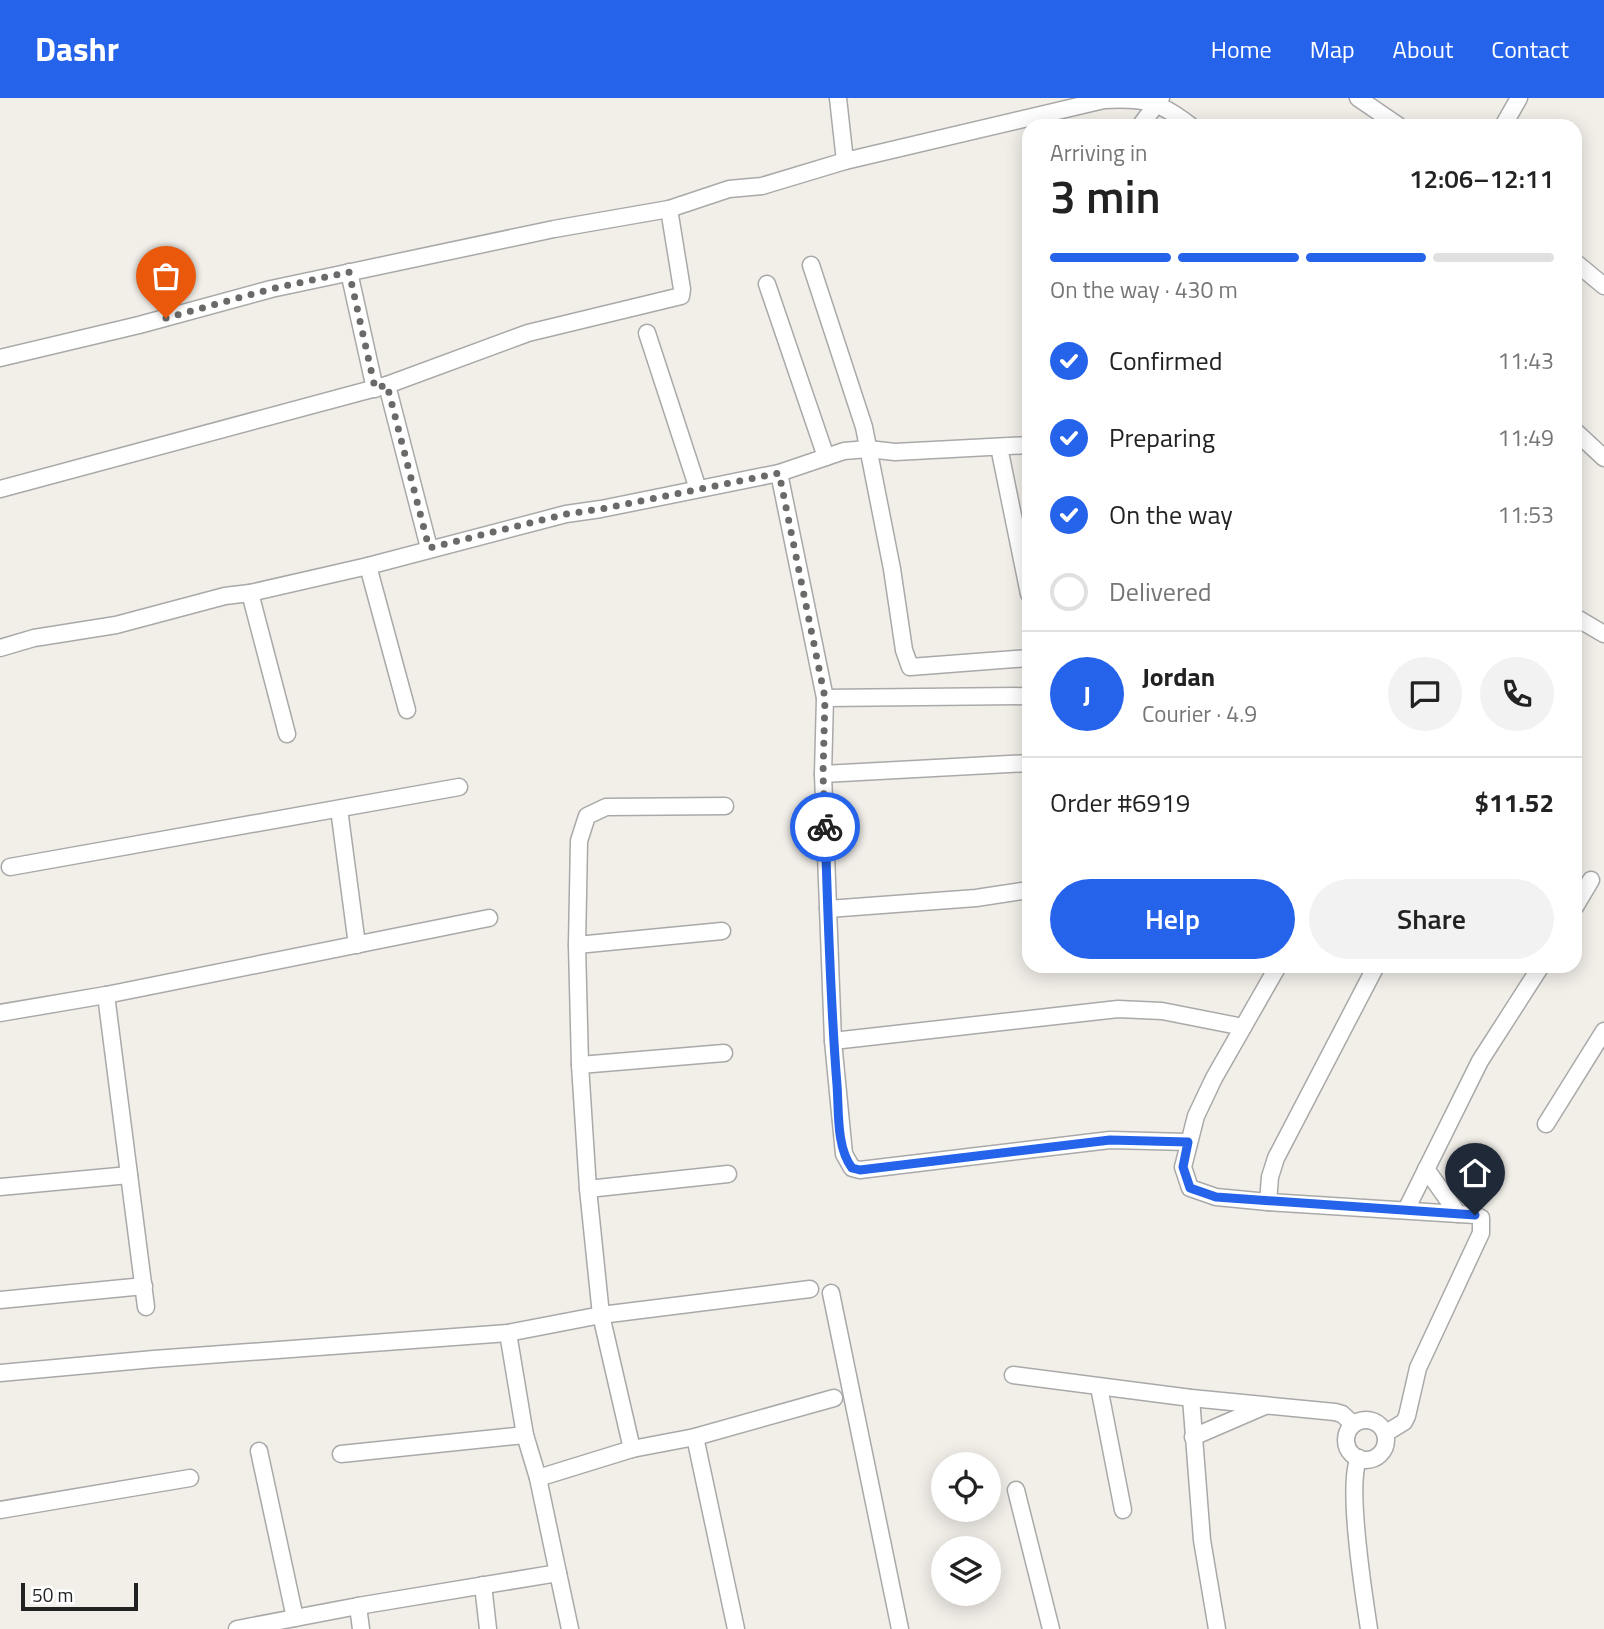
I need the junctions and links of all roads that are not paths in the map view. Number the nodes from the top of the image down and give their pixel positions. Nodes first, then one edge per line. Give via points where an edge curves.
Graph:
1 (838, 98) edge
2 (1359, 98) edge
3 (1519, 98) edge
4 (1159, 101) edge
5 (1022, 119) edge
6 (1023, 119) edge
7 (1145, 119) edge
8 (1182, 119) edge
9 (1389, 119) edge
10 (1507, 119) edge
11 (845, 161) junction
12 (669, 209) junction
13 (811, 265) dead end
14 (1582, 268) edge
15 (349, 272) junction
16 (767, 284) dead end
17 (1604, 286) edge
18 (647, 332) dead end
19 (0, 358) edge
20 (381, 387) junction
21 (1582, 437) edge
22 (1022, 445) edge
23 (999, 447) junction
24 (868, 449) junction
25 (826, 457) junction
26 (1604, 457) edge
27 (779, 473) junction
28 (0, 489) edge
29 (698, 489) junction
30 (429, 548) junction
31 (1022, 560) edge
32 (368, 566) junction
33 (250, 593) junction
34 (1582, 621) edge
35 (1604, 634) edge
36 (0, 648) edge
37 (1022, 659) edge
38 (1022, 696) edge
39 (825, 698) junction
40 (407, 710) dead end
41 (287, 734) dead end
42 (1022, 763) edge
43 (823, 774) junction
44 (459, 787) dead end
45 (725, 806) dead end
46 (339, 809) junction
47 (10, 867) dead end
48 (1591, 880) dead end
49 (1022, 891) edge
50 (1582, 895) edge
51 (828, 909) junction
52 (489, 918) dead end
53 (722, 931) dead end
54 (357, 945) junction
55 (576, 945) junction
56 (1274, 973) edge
57 (1372, 973) edge
58 (1537, 973) edge
59 (106, 995) junction
60 (0, 1013) edge
61 (1243, 1027) junction
62 (1604, 1031) edge
63 (834, 1041) junction
64 (724, 1053) dead end
65 (580, 1066) junction
66 (1546, 1124) dead end
67 (1188, 1142) junction
68 (1426, 1169) junction
69 (728, 1174) dead end
70 (129, 1175) junction
71 (0, 1187) edge
72 (588, 1189) junction
73 (1268, 1202) junction
74 (1406, 1210) junction
75 (1458, 1214) junction
76 (144, 1286) junction
77 (810, 1289) dead end
78 (831, 1293) dead end
79 (0, 1300) edge
80 (145, 1307) dead end
81 (601, 1315) junction
82 (508, 1333) junction
83 (0, 1373) edge
84 (1013, 1376) dead end
85 (1099, 1387) junction
86 (834, 1398) dead end
87 (1191, 1398) junction
88 (1267, 1406) junction
89 (1353, 1424) junction
90 (1385, 1433) junction
91 (525, 1435) junction
92 (695, 1437) junction
93 (1193, 1437) junction
94 (632, 1449) junction
95 (259, 1451) dead end
96 (341, 1454) dead end
97 (1359, 1458) junction
98 (190, 1478) dead end
99 (538, 1478) junction
100 (1016, 1490) dead end
101 (0, 1510) edge
102 (1123, 1510) dead end
103 (558, 1573) junction
104 (483, 1585) junction
105 (358, 1606) junction
106 (295, 1618) junction
107 (237, 1629) edge
108 (361, 1629) edge
109 (488, 1629) edge
110 (570, 1629) edge
111 (736, 1629) edge
112 (900, 1629) edge
113 (1051, 1629) edge
114 (1217, 1629) edge
115 (1369, 1629) edge

1 - 11 street
2 - 9 street
3 - 10 street
4 - 6 street via 1104,100
4 - 7 street
4 - 8 street
5 - 11 street
11 - 12 street via 762,186 729,189
12 - 15 street
12 - 20 street via 681,296 528,333
13 - 24 street
14 - 17 street
15 - 19 street
15 - 20 street
16 - 25 street
18 - 29 street
20 - 28 street
20 - 30 street
21 - 26 street
22 - 23 street
23 - 24 street
23 - 31 street
24 - 25 street
24 - 37 street via 911,667
25 - 27 street
27 - 29 street
27 - 39 street
29 - 30 street via 566,514
30 - 32 street
32 - 33 street
32 - 40 street
33 - 36 street
33 - 41 street
34 - 35 street
38 - 39 street
39 - 43 street
42 - 43 street
43 - 51 street
44 - 46 street
45 - 55 street via 606,807 587,816 579,841
46 - 47 street
46 - 54 street
48 - 50 street
49 - 51 street
51 - 63 street
52 - 54 street
53 - 55 street
54 - 59 street
55 - 65 street
56 - 61 street
57 - 73 street via 1276,1158
58 - 68 street via 1480,1061
59 - 60 street
59 - 70 street
61 - 63 street via 1162,1010 1118,1009
61 - 67 street via 1196,1115
62 - 66 street
63 - 67 street via 841,1138 852,1168 1110,1140
64 - 65 street
65 - 72 street
67 - 73 street via 1183,1167 1190,1188 1216,1197
68 - 74 street
68 - 75 street
69 - 72 street
70 - 71 street
70 - 76 street
72 - 81 street
73 - 74 street
74 - 75 street
75 - 90 street via 1480,1218 1480,1233 1418,1368 1407,1416
76 - 79 street
76 - 80 street
77 - 81 street
78 - 112 street
81 - 82 street
81 - 94 street
82 - 83 street
82 - 91 street
84 - 85 street
85 - 87 street
85 - 102 street
86 - 92 street
87 - 88 street
87 - 93 street
88 - 89 street via 1342,1414
88 - 93 street
89 - 90 street via 1365,1419 1378,1423
89 - 97 street via 1346,1443
90 - 97 street via 1381,1454
91 - 96 street
91 - 99 street
92 - 94 street
92 - 111 street
93 - 114 street via 1202,1540
94 - 99 street
95 - 106 street
97 - 115 street via 1353,1496
98 - 101 street
99 - 103 street
100 - 113 street
103 - 104 street
103 - 110 street
104 - 105 street
104 - 109 street
105 - 106 street
105 - 108 street
106 - 107 street

